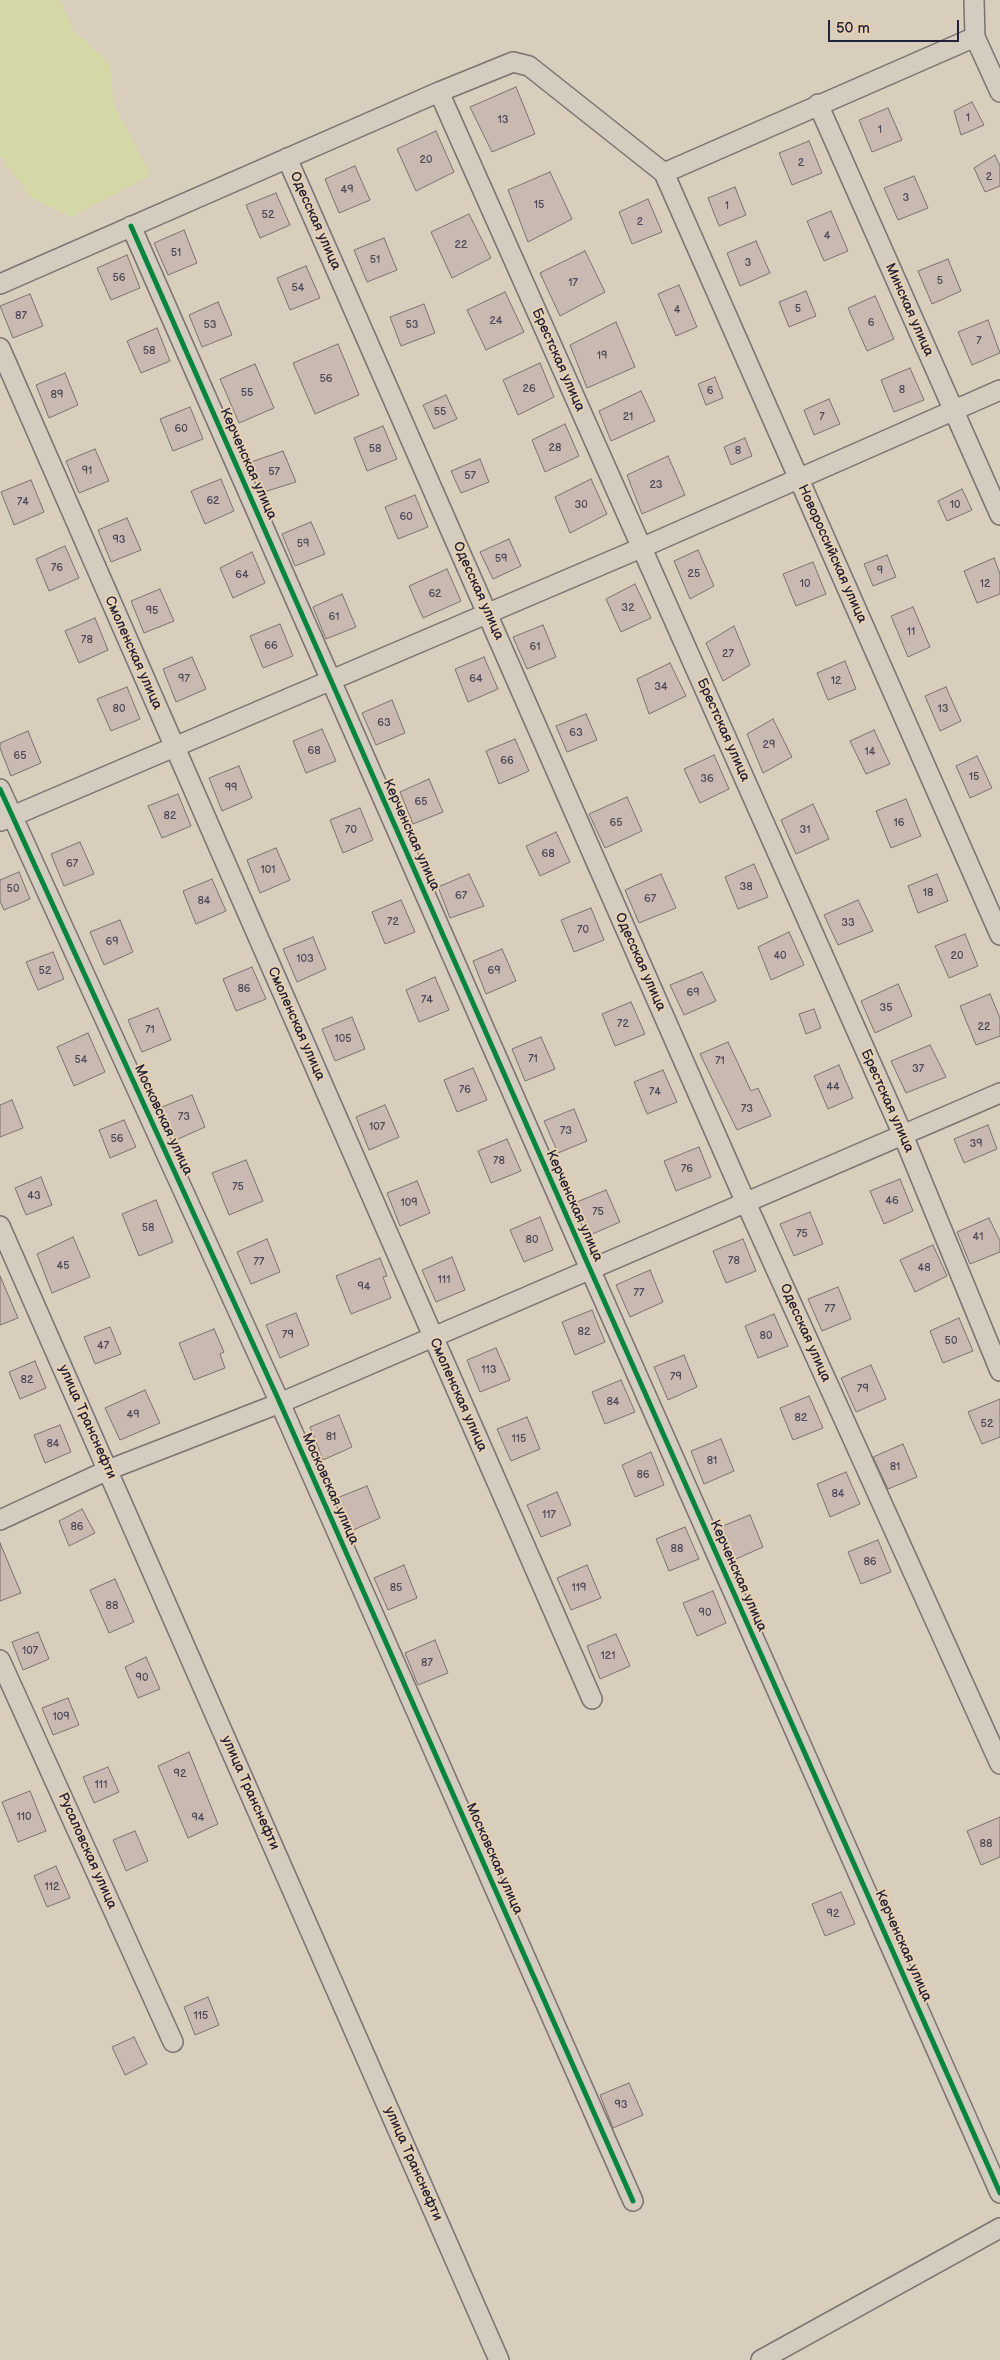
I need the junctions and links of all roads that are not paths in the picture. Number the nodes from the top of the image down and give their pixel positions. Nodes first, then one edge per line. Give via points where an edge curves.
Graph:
1 (974, 0) edge
2 (975, 37) junction
3 (439, 92) junction
4 (1000, 92) edge
5 (818, 104) junction
6 (287, 158) junction
7 (664, 173) junction
8 (131, 226) junction
9 (0, 284) edge
10 (0, 348) edge
11 (1000, 390) edge
12 (954, 410) junction
13 (799, 478) junction
14 (1000, 515) edge
15 (641, 548) junction
16 (488, 614) junction
17 (331, 680) junction
18 (174, 747) junction
19 (0, 789) edge
20 (6, 819) edge
21 (1000, 934) edge
22 (1000, 1093) edge
23 (903, 1135) junction
24 (746, 1202) junction
25 (0, 1226) edge
26 (590, 1269) junction
27 (433, 1337) junction
28 (1000, 1371) edge
29 (280, 1403) junction
30 (108, 1470) junction
31 (0, 1520) edge
32 (0, 1660) edge
33 (592, 1699) dead end
34 (1000, 1764) edge
35 (174, 2042) dead end
36 (1000, 2193) edge
37 (633, 2200) dead end
38 (1000, 2228) edge
39 (499, 2360) edge
40 (761, 2360) edge

1 - 2 street
2 - 4 street
2 - 5 street
3 - 6 street
3 - 7 street via 513,62 529,66
3 - 15 street, Брестская улица
5 - 7 street
5 - 12 street, Минская улица
6 - 8 street
6 - 16 street, Одесская улица
7 - 13 street, Новороссийская улица
8 - 9 street
8 - 17 street, Керченская улица
10 - 18 street, Смоленская улица
11 - 12 street
12 - 13 street
12 - 14 street, Минская улица
13 - 15 street
13 - 21 street, Новороссийская улица
15 - 16 street
15 - 23 street, Брестская улица
16 - 17 street
16 - 24 street, Одесская улица
17 - 18 street
17 - 26 street, Керченская улица
18 - 20 street
18 - 27 street, Смоленская улица
19 - 20 street, Московская улица
20 - 29 street, Московская улица
22 - 23 street
23 - 24 street
23 - 28 street, Брестская улица
24 - 26 street
24 - 34 street, Одесская улица
25 - 30 street, улица Транснефти
26 - 27 street
26 - 36 street, Керченская улица
27 - 29 street
27 - 33 street, Смоленская улица
29 - 30 street
29 - 37 street, Московская улица
30 - 31 street
30 - 39 street, улица Транснефти
32 - 35 street, Русаловская улица
38 - 40 street

